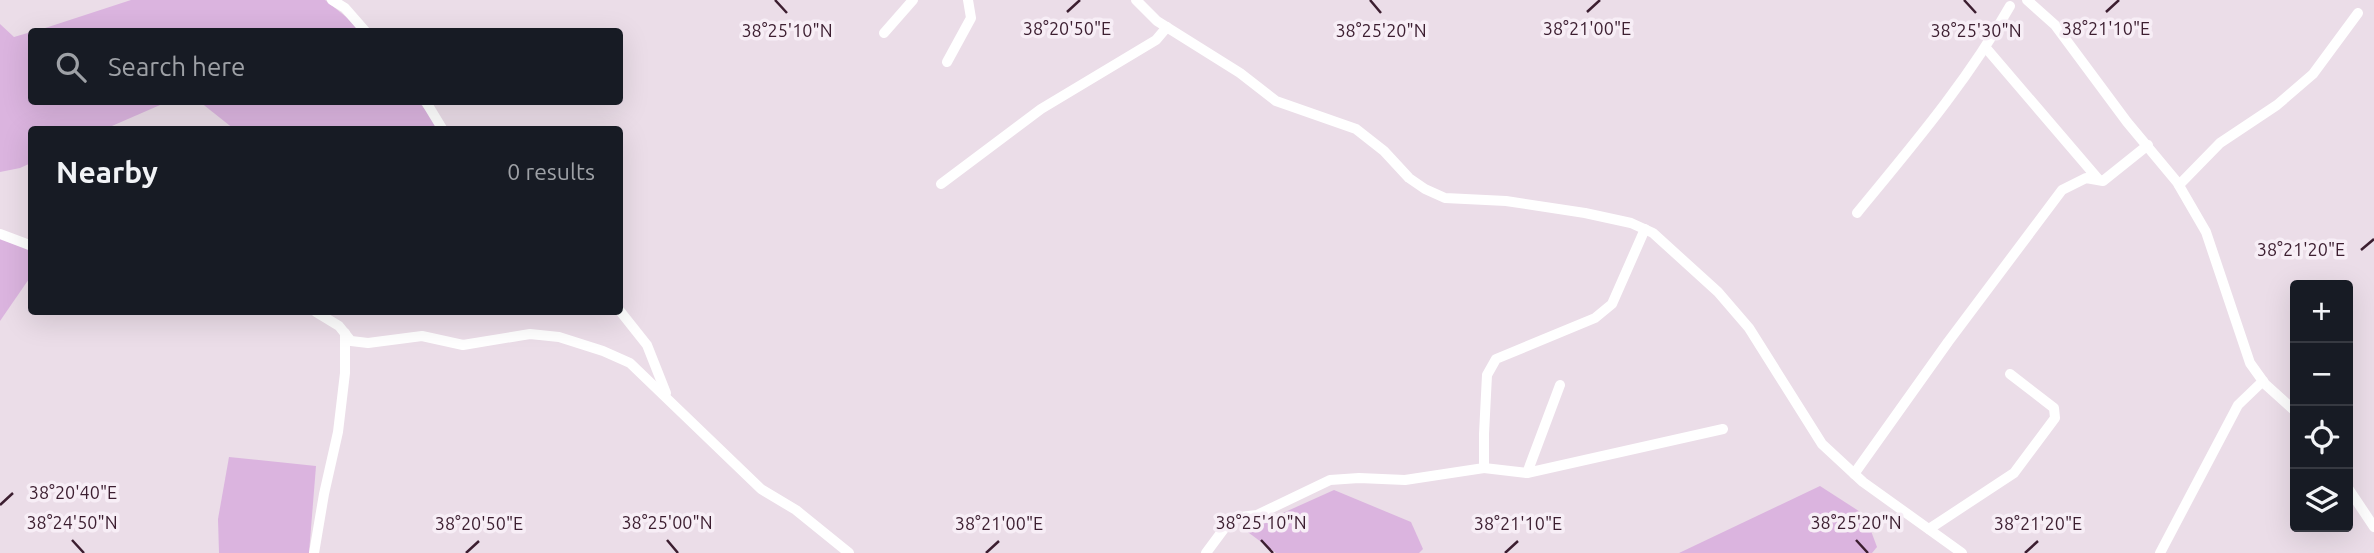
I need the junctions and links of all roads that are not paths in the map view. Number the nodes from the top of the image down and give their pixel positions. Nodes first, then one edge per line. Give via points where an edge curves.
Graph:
1 (332, 0) edge
2 (913, 0) edge
3 (968, 0) edge
4 (1136, 0) edge
5 (2026, 0) edge
6 (2010, 6) dead end
7 (2358, 13) dead end
8 (1167, 27) junction
9 (362, 28) edge
10 (884, 33) dead end
11 (1986, 48) junction
12 (947, 62) dead end
13 (428, 105) edge
14 (441, 126) edge
15 (2148, 145) junction
16 (2099, 180) junction
17 (941, 184) dead end
18 (2179, 185) junction
19 (1857, 213) dead end
20 (1645, 229) junction
21 (0, 234) edge
22 (28, 244) edge
23 (321, 315) edge
24 (623, 315) edge
25 (345, 333) junction
26 (2010, 374) dead end
27 (2263, 381) junction
28 (1560, 385) dead end
29 (668, 399) junction
30 (2290, 406) edge
31 (1723, 429) dead end
32 (1484, 468) junction
33 (1527, 473) junction
34 (1854, 474) junction
35 (2353, 496) edge
36 (2374, 527) edge
37 (1929, 529) junction
38 (314, 553) edge
39 (849, 553) edge
40 (1206, 553) edge
41 (1962, 553) edge
42 (2160, 553) edge

1 - 9 street
2 - 10 street
3 - 12 street via 971,18
4 - 8 street
5 - 15 street via 2055,25
6 - 11 street
7 - 18 street via 2314,74 2220,143
8 - 17 street via 1156,40 1041,109
8 - 20 street via 1276,101 1356,129 1409,178 1445,198 1506,201 1585,213
11 - 16 street
11 - 19 street
13 - 14 street
15 - 16 street
15 - 18 street
16 - 34 street via 2086,178 2054,198
18 - 27 street via 2206,232 2250,363
20 - 32 street via 1612,304 1595,318 1496,359 1487,375
20 - 34 street via 1718,292 1749,328 1822,444
21 - 22 street
23 - 25 street
24 - 29 street via 647,345
25 - 29 street via 351,341 368,343 422,336 463,345 530,334 559,337 630,363
25 - 38 street via 338,432
26 - 37 street via 2054,408 2054,418 2014,474
27 - 30 street
27 - 42 street via 2238,405
28 - 33 street
29 - 39 street via 761,489 796,510
31 - 33 street
32 - 33 street
32 - 40 street via 1405,480 1331,480 1256,515 1232,518
34 - 37 street
35 - 36 street
37 - 41 street

